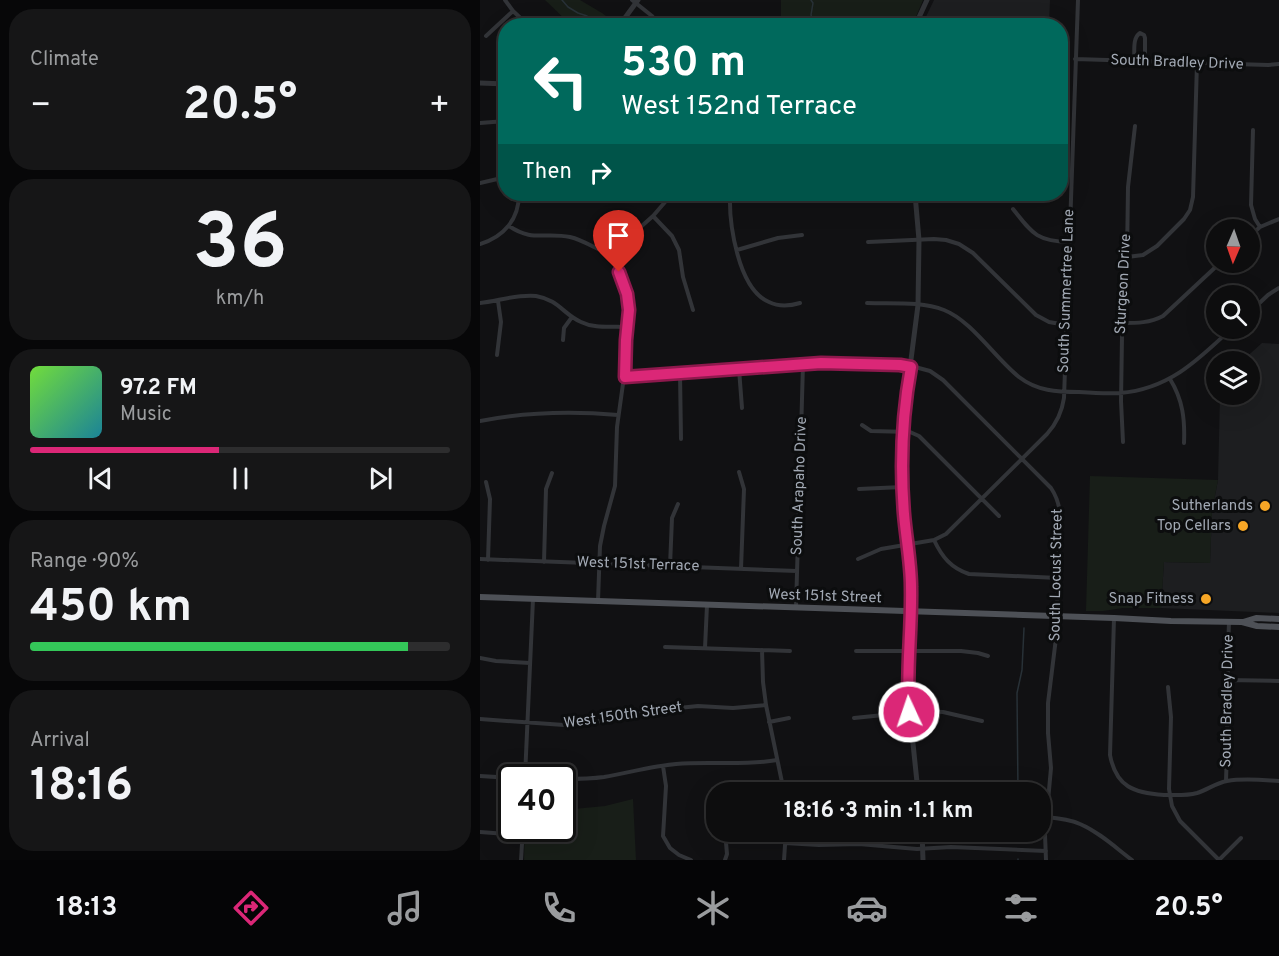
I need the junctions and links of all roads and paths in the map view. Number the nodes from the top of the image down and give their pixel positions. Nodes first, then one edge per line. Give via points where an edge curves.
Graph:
1 (505, 0) edge
2 (927, 0) edge
3 (1078, 0) edge
4 (635, 1) edge
5 (513, 11) junction
6 (505, 18) edge
7 (520, 18) edge
8 (624, 18) edge
9 (653, 18) edge
10 (919, 18) edge
11 (498, 25) edge
12 (486, 36) dead end
13 (1075, 59) junction
14 (1134, 61) junction
15 (1144, 62) junction
16 (1197, 63) junction
17 (1279, 64) edge
18 (480, 83) edge
19 (498, 84) edge
20 (498, 122) edge
21 (480, 123) edge
22 (1135, 126) dead end
23 (1253, 130) dead end
24 (498, 179) edge
25 (480, 183) edge
26 (519, 201) edge
27 (666, 201) edge
28 (730, 201) edge
29 (916, 201) edge
30 (1013, 209) dead end
31 (653, 216) junction
32 (1255, 219) edge
33 (1279, 219) edge
34 (509, 226) junction
35 (1260, 227) edge
36 (802, 235) dead end
37 (919, 240) junction
38 (868, 242) dead end
39 (1069, 242) junction
40 (480, 244) edge
41 (736, 250) junction
42 (619, 257) junction
43 (1127, 257) junction
44 (1209, 273) edge
45 (1279, 288) edge
46 (498, 300) junction
47 (480, 303) edge
48 (800, 303) dead end
49 (867, 303) dead end
50 (1260, 303) edge
51 (918, 305) junction
52 (693, 310) dead end
53 (572, 317) junction
54 (1122, 323) junction
55 (1066, 325) junction
56 (627, 327) junction
57 (1220, 339) edge
58 (563, 340) dead end
59 (497, 355) dead end
60 (803, 364) junction
61 (911, 367) junction
62 (739, 369) junction
63 (680, 373) junction
64 (625, 377) junction
65 (1170, 379) junction
66 (1064, 392) junction
67 (1121, 393) junction
68 (742, 408) dead end
69 (618, 415) junction
70 (480, 421) edge
71 (862, 425) dead end
72 (903, 432) junction
73 (681, 439) dead end
74 (1123, 442) dead end
75 (1184, 443) dead end
76 (1022, 459) junction
77 (739, 472) dead end
78 (552, 473) dead end
79 (486, 482) dead end
80 (902, 487) junction
81 (859, 489) dead end
82 (982, 498) junction
83 (678, 504) dead end
84 (999, 516) dead end
85 (934, 540) junction
86 (908, 544) junction
87 (480, 559) edge
88 (858, 559) dead end
89 (488, 560) junction
90 (543, 562) junction
91 (599, 564) junction
92 (670, 566) junction
93 (741, 569) junction
94 (797, 571) junction
95 (1058, 578) junction
96 (480, 597) edge
97 (533, 599) junction
98 (598, 601) junction
99 (707, 605) junction
100 (795, 608) junction
101 (910, 612) junction
102 (1057, 617) junction
103 (1114, 618) junction
104 (1279, 619) edge
105 (1229, 622) junction
106 (1242, 622) junction
107 (1279, 627) edge
108 (664, 647) dead end
109 (705, 648) junction
110 (762, 650) junction
111 (790, 651) dead end
112 (856, 651) dead end
113 (909, 651) junction
114 (988, 656) dead end
115 (480, 658) edge
116 (530, 663) junction
117 (1227, 680) junction
118 (1279, 681) edge
119 (1168, 687) dead end
120 (766, 705) junction
121 (909, 712) junction
122 (789, 718) dead end
123 (854, 718) dead end
124 (480, 719) edge
125 (982, 721) dead end
126 (527, 722) junction
127 (769, 722) junction
128 (777, 760) junction
129 (525, 764) edge
130 (663, 766) junction
131 (480, 776) edge
132 (498, 777) edge
133 (576, 778) edge
134 (1226, 781) junction
135 (1279, 781) edge
136 (782, 782) edge
137 (917, 782) edge
138 (1050, 782) edge
139 (1170, 795) junction
140 (1051, 818) edge
141 (480, 832) edge
142 (498, 833) edge
143 (1241, 838) dead end
144 (522, 842) edge
145 (726, 842) edge
146 (922, 842) edge
147 (1046, 842) edge
148 (785, 843) joint
149 (923, 848) junction
150 (1046, 851) junction
151 (521, 860) edge
152 (691, 860) edge
153 (725, 860) edge
154 (784, 860) edge
155 (923, 860) edge
156 (1046, 860) edge
157 (1132, 860) edge
158 (1219, 860) edge

1 - 5 street
2 - 10 street
3 - 13 street, South Summertree Lane
4 - 8 street
4 - 9 street
5 - 6 street
5 - 7 street
11 - 12 street
13 - 14 street, South Bradley Drive
13 - 39 street, South Summertree Lane
14 - 15 street, South Bradley Drive
14 - 15 street via 1135,38 1140,33 1145,38
15 - 16 street, South Bradley Drive
16 - 17 street, South Bradley Drive
16 - 43 street via 1191,206 1181,223 1154,249
18 - 19 street
20 - 21 street
22 - 43 street, Sturgeon Drive via 1128,187
23 - 32 street via 1251,205
24 - 25 street
26 - 34 street
27 - 31 street
28 - 41 street
29 - 37 street
30 - 39 street via 1036,235
31 - 42 street via 626,240
31 - 52 street via 679,250
33 - 35 street
34 - 40 street via 498,237
34 - 42 street via 533,237 574,238
36 - 41 street
37 - 38 street
37 - 51 street
37 - 55 street via 946,240 965,247 1036,315
39 - 55 street, South Summertree Lane
41 - 48 street via 761,298 782,306
42 - 56 street via 619,272 627,294
43 - 54 street, Sturgeon Drive
44 - 54 street via 1163,316 1143,323
45 - 50 street
46 - 47 street
46 - 53 street via 540,297
46 - 59 street via 501,322
49 - 51 street
51 - 61 street
51 - 66 street via 945,310 960,319 1025,381 1044,390
53 - 56 street via 593,326
53 - 58 street via 564,328
54 - 67 street, Sturgeon Drive
55 - 66 street, South Summertree Lane
56 - 64 street
57 - 65 street
60 - 61 street, South Locust Street
60 - 62 street, South Locust Street
60 - 94 street, South Arapaho Drive
61 - 72 street
61 - 76 street, South Locust Street via 938,375
62 - 63 street, South Locust Street
62 - 68 street
63 - 64 street, South Locust Street
63 - 73 street
64 - 69 street
65 - 67 street
65 - 75 street via 1182,405
66 - 67 street
66 - 76 street, South Summertree Lane via 1057,421
67 - 74 street, Sturgeon Drive
69 - 70 street via 550,412
69 - 91 street via 615,486
71 - 72 street via 871,431
72 - 80 street
72 - 82 street via 926,441
76 - 82 street, South Summertree Lane
76 - 95 street, South Locust Street via 1051,488 1059,504
77 - 93 street via 744,489
78 - 90 street via 546,489
79 - 89 street via 490,499
80 - 81 street
80 - 86 street
82 - 84 street
82 - 85 street, South Summertree Lane via 946,534
83 - 92 street via 672,518
85 - 86 street
85 - 95 street via 947,561 969,574
86 - 88 street
86 - 101 street
87 - 89 street, West 151st Terrace
89 - 90 street, West 151st Terrace
90 - 91 street, West 151st Terrace
91 - 92 street, West 151st Terrace
91 - 98 street
92 - 93 street, West 151st Terrace
93 - 94 street, West 151st Terrace
94 - 100 street, South Arapaho Drive
95 - 102 street, South Locust Street
96 - 97 main road, West 151st Street
97 - 98 main road, West 151st Street
97 - 116 street
98 - 99 main road, West 151st Street
99 - 100 main road, West 151st Street
99 - 109 street
100 - 101 main road, West 151st Street
101 - 102 main road, West 151st Street
101 - 113 street
102 - 103 main road, West 151st Street
102 - 138 street, South Locust Street via 1048,703
103 - 105 main road, West 151st Street
103 - 139 street via 1112,764 1120,780 1131,788
104 - 106 main road, West 151st Street
105 - 106 main road, West 151st Street
105 - 117 street, South Bradley Drive
106 - 107 main road, West 151st Street
108 - 109 street
109 - 110 street
110 - 111 street
110 - 120 street
112 - 113 street
113 - 114 street via 968,651
113 - 121 street
115 - 116 street
116 - 126 street
117 - 118 street
117 - 134 street, South Bradley Drive
119 - 139 street
120 - 126 street, West 150th Street via 698,706 564,725
120 - 127 street
121 - 123 street
121 - 125 street via 943,712
121 - 137 street
122 - 127 street
124 - 126 street, West 150th Street
126 - 129 street
127 - 128 street
128 - 130 street via 759,764
128 - 136 street
130 - 133 street
130 - 152 street via 663,837 670,848
131 - 132 street
134 - 135 street
134 - 139 street via 1197,793
139 - 158 street via 1175,814
140 - 157 street via 1080,824
141 - 142 street
143 - 158 street
144 - 151 street
145 - 153 street
146 - 149 street
147 - 150 street, South Locust Street
148 - 149 street
148 - 154 street
149 - 150 street
149 - 155 street
150 - 156 street, South Locust Street

